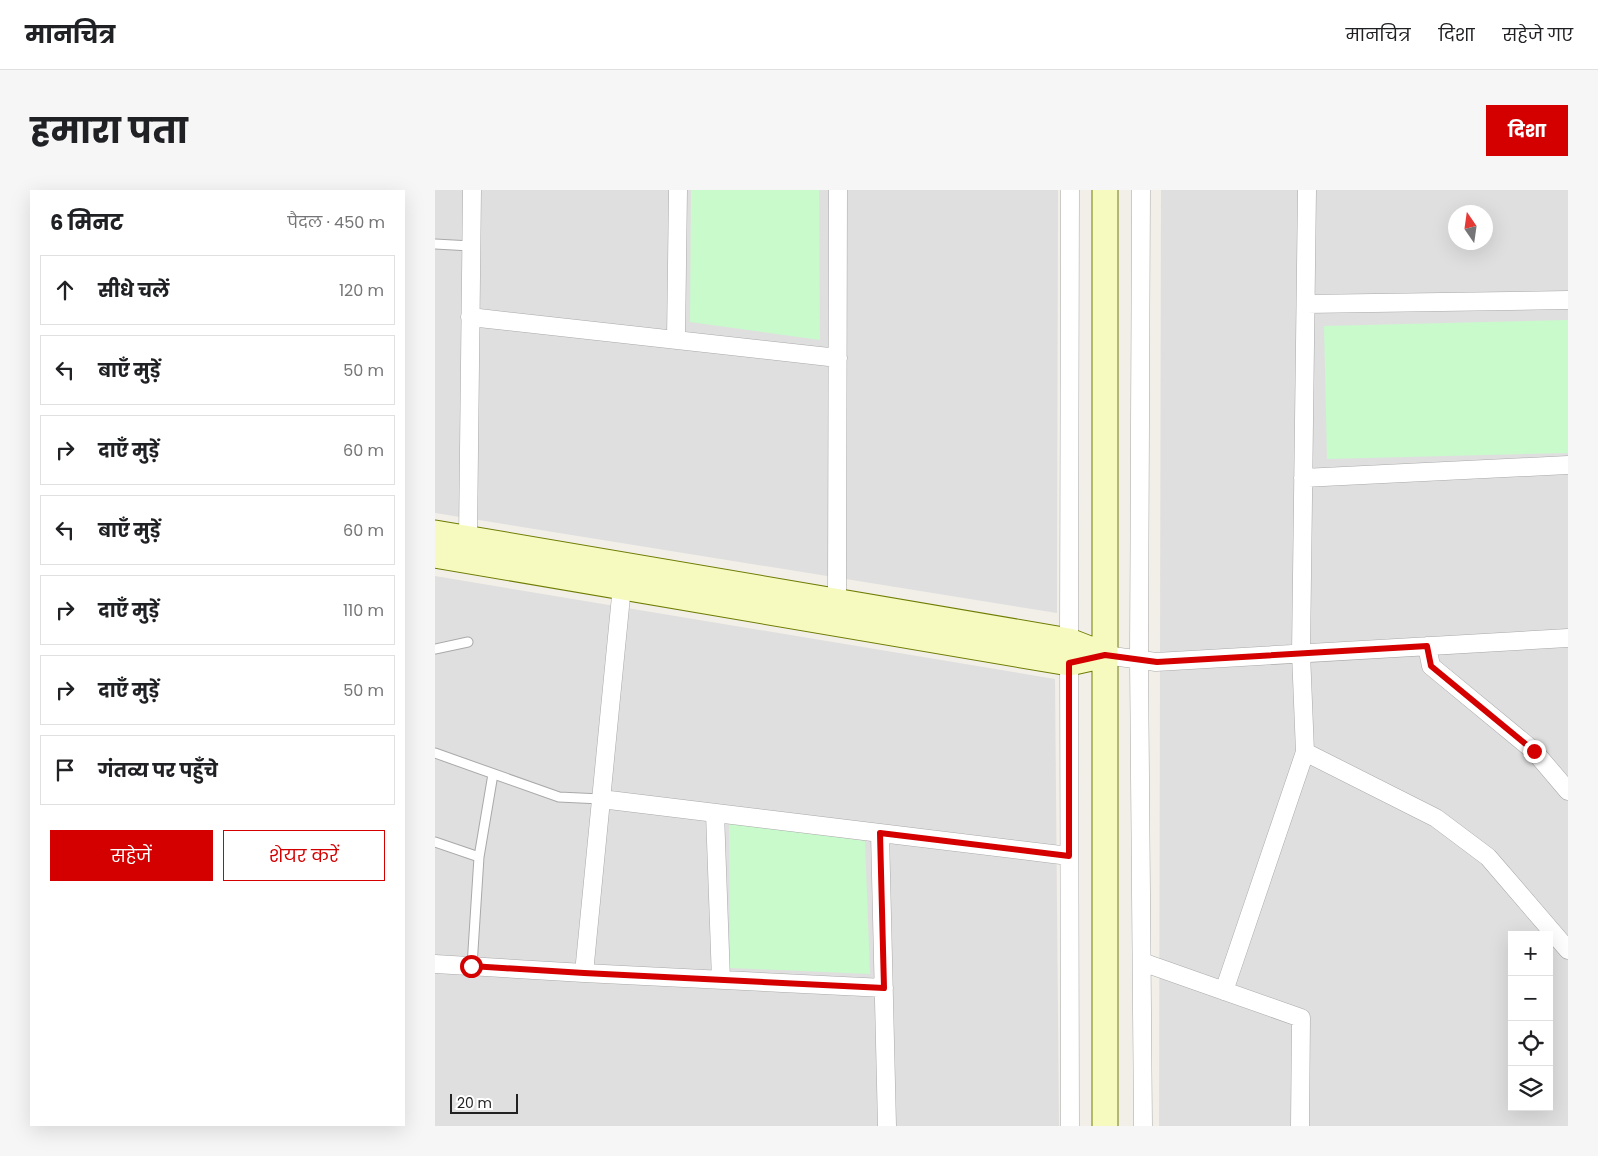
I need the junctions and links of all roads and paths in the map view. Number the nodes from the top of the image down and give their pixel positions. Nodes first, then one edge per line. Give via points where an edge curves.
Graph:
1 (472, 190) edge
2 (679, 190) edge
3 (838, 190) edge
4 (1070, 190) edge
5 (1105, 190) edge
6 (1141, 190) edge
7 (1307, 190) edge
8 (435, 244) edge
9 (471, 246) junction
10 (1568, 300) edge
11 (1306, 304) junction
12 (470, 317) junction
13 (677, 340) junction
14 (838, 358) junction
15 (1568, 465) edge
16 (1303, 478) junction
17 (435, 533) edge
18 (467, 538) junction
19 (435, 555) edge
20 (623, 576) junction
21 (837, 601) junction
22 (1568, 638) edge
23 (468, 642) dead end
24 (1427, 646) junction
25 (435, 649) edge
26 (1069, 652) junction
27 (1301, 654) junction
28 (1105, 655) junction
29 (1139, 660) junction
30 (1305, 752) junction
31 (435, 753) edge
32 (493, 774) junction
33 (1566, 785) edge
34 (601, 799) junction
35 (715, 813) junction
36 (880, 833) junction
37 (435, 842) edge
38 (1069, 856) junction
39 (479, 857) junction
40 (1568, 950) edge
41 (1142, 962) junction
42 (435, 964) edge
43 (471, 966) junction
44 (584, 973) junction
45 (721, 980) junction
46 (884, 988) junction
47 (1224, 991) junction
48 (887, 1126) edge
49 (1070, 1126) edge
50 (1105, 1126) edge
51 (1143, 1126) edge
52 (1300, 1126) edge

1 - 9 street
2 - 13 street
3 - 14 street
4 - 26 street
5 - 28 street
6 - 29 street
7 - 11 street
8 - 9 lane
9 - 12 street
10 - 11 street
11 - 16 street
12 - 13 street
12 - 18 street
13 - 14 street
14 - 21 street
15 - 16 street
16 - 27 street
17 - 18 street
18 - 20 street
19 - 20 street
20 - 21 street
20 - 26 street
20 - 34 street
21 - 26 street
22 - 24 street
23 - 25 lane
24 - 27 street
24 - 33 street via 1431,666 1534,751
26 - 28 street
26 - 38 street
27 - 29 street via 1157,662
27 - 30 street
28 - 29 street
28 - 50 street
29 - 41 street
30 - 40 street via 1435,818 1487,857
30 - 47 street
31 - 32 lane
32 - 34 lane via 559,797
32 - 39 lane
34 - 35 street
34 - 44 street
35 - 36 street
35 - 45 street
36 - 38 street
36 - 46 street
37 - 39 lane
38 - 49 street
39 - 43 lane
41 - 47 street
41 - 51 street
42 - 43 street
43 - 44 street
44 - 45 street
45 - 46 street
46 - 48 street
47 - 52 street via 1301,1018

